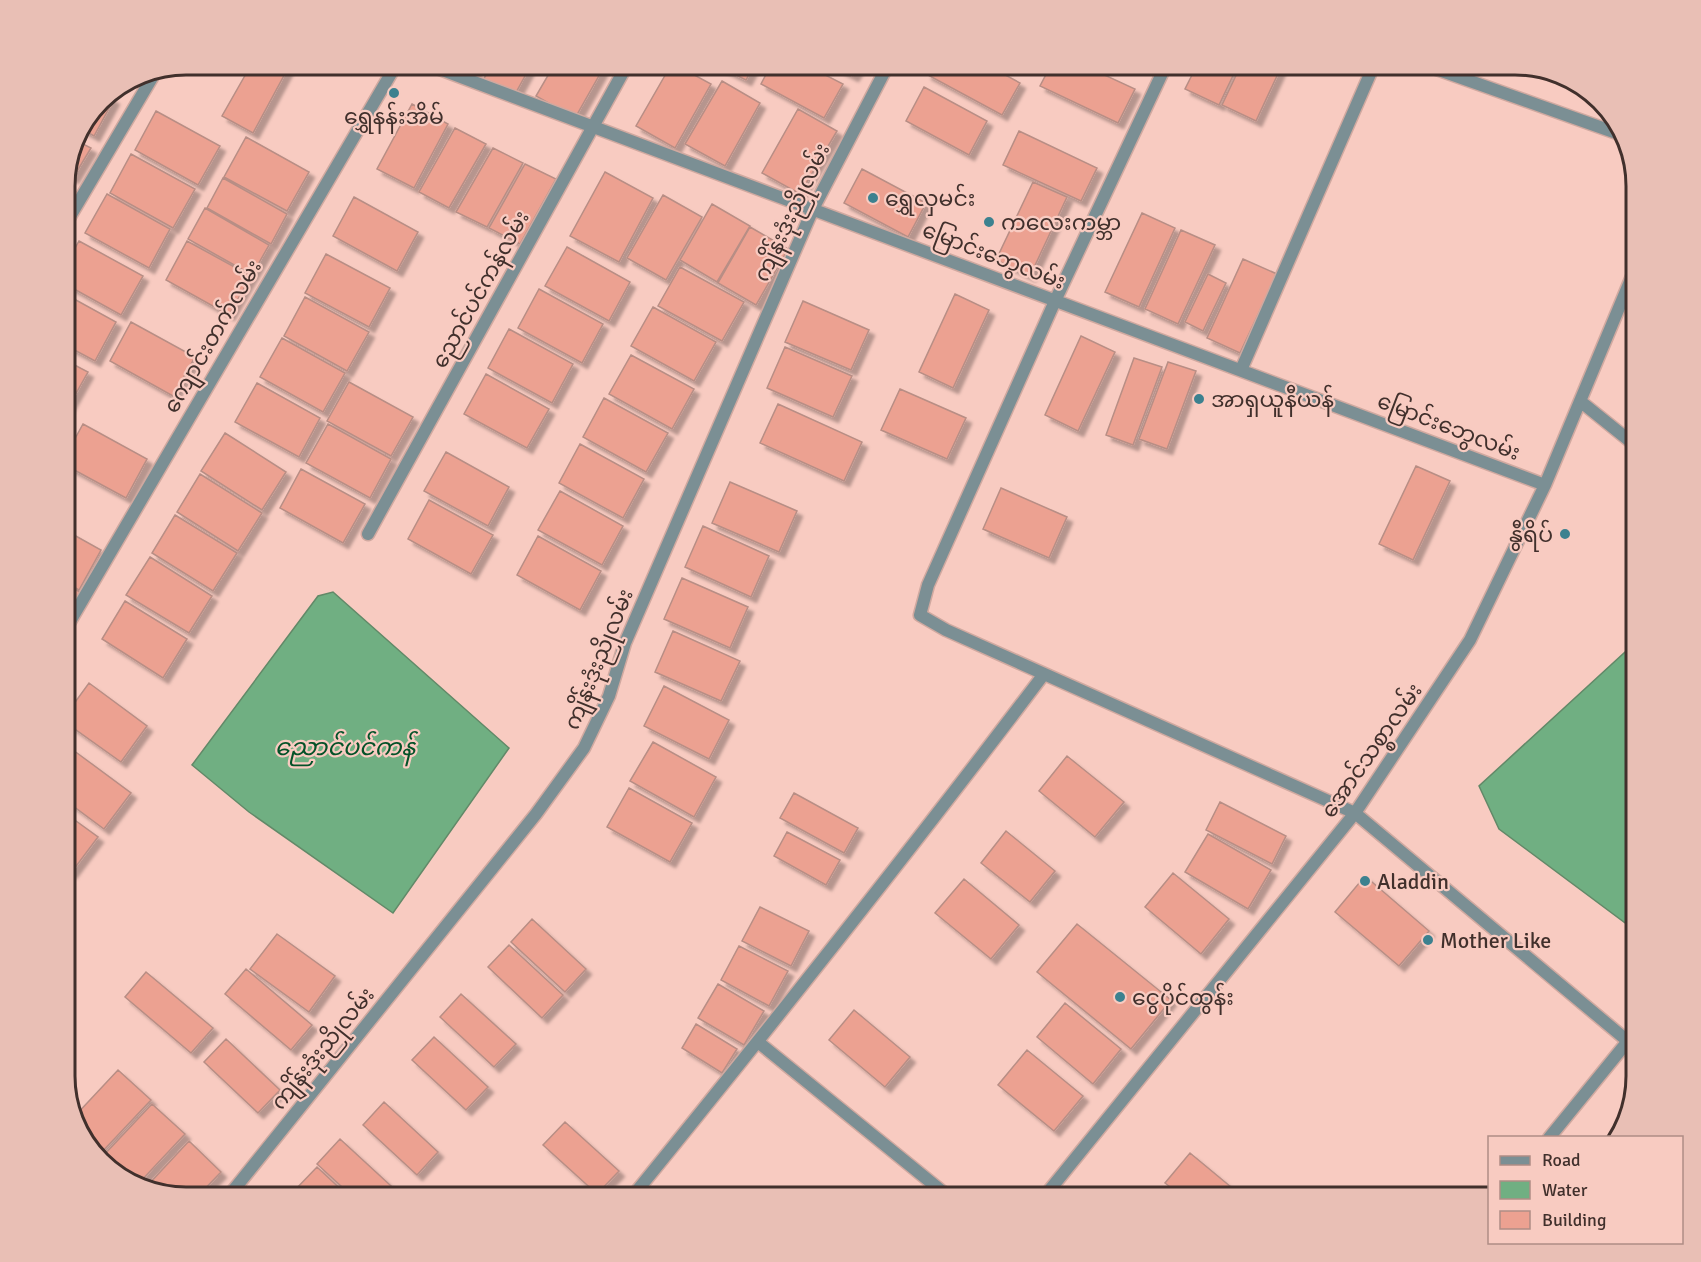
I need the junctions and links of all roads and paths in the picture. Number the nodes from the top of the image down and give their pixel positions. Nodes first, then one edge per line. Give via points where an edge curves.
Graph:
1 (390, 75) edge
2 (458, 75) edge
3 (621, 75) edge
4 (882, 75) edge
5 (1161, 75) edge
6 (1369, 75) edge
7 (1456, 75) edge
8 (149, 81) edge
9 (593, 126) junction
10 (1611, 131) edge
11 (75, 208) edge
12 (813, 209) junction
13 (1626, 291) edge
14 (1055, 301) junction
15 (1241, 370) junction
16 (1580, 401) junction
17 (1626, 438) edge
18 (1545, 485) junction
19 (368, 534) dead end
20 (75, 613) edge
21 (1044, 674) junction
22 (1355, 813) junction
23 (1626, 1040) edge
24 (758, 1042) junction
25 (1626, 1052) edge
26 (1550, 1136) edge
27 (236, 1187) edge
28 (640, 1187) edge
29 (937, 1187) edge
30 (1052, 1187) edge

1 - 20 street, ကျောင်းတက်လမ်း
2 - 9 street, မြောင်းဘွေလမ်း
3 - 9 street, ညောင်ပင်ကန်လမ်း
4 - 12 street, ကျိန်းဒုံးညိုလမ်း
5 - 14 street
6 - 15 street
7 - 10 street
8 - 11 street
9 - 12 street, မြောင်းဘွေလမ်း
9 - 19 street, ညောင်ပင်ကန်လမ်း
12 - 14 street, မြောင်းဘွေလမ်း
12 - 27 street, ကျိန်းဒုံးညိုလမ်း via 584,748 536,814
13 - 16 street, အောင်သစ္စာလမ်း
14 - 15 street, မြောင်းဘွေလမ်း
14 - 21 street via 928,585 920,615
15 - 18 street, မြောင်းဘွေလမ်း
16 - 17 street
16 - 18 street, အောင်သစ္စာလမ်း
18 - 22 street, အောင်သစ္စာလမ်း via 1470,640
21 - 22 street
21 - 24 street
22 - 23 street
22 - 30 street, အောင်သစ္စာလမ်း
24 - 28 street
24 - 29 street
25 - 26 street

